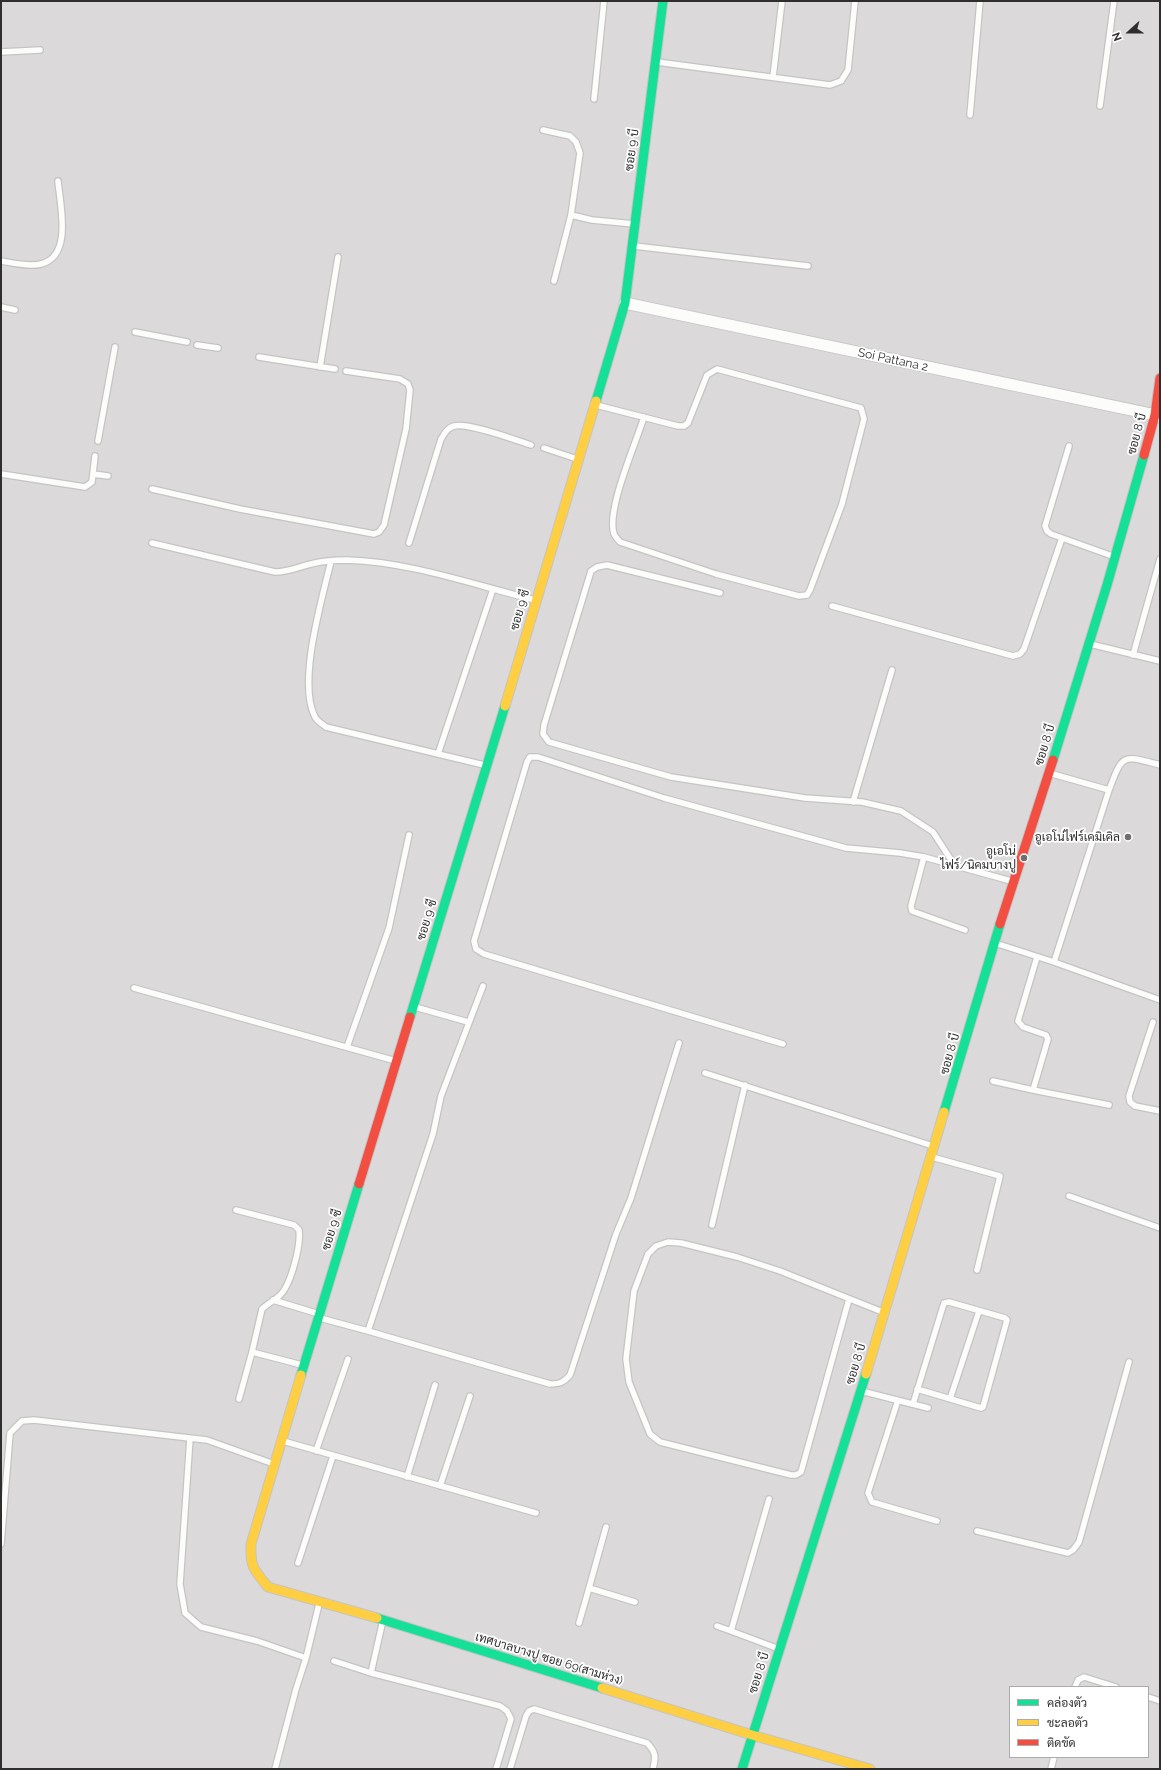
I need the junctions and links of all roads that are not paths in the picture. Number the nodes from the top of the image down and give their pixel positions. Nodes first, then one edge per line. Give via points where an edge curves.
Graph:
1 (604, 1) edge
2 (663, 1) edge
3 (782, 1) edge
4 (855, 1) edge
5 (980, 1) edge
6 (1114, 1) edge
7 (40, 50) dead end
8 (1, 52) edge
9 (657, 62) junction
10 (773, 77) junction
11 (594, 99) dead end
12 (1100, 106) dead end
13 (970, 115) dead end
14 (544, 130) dead end
15 (58, 181) dead end
16 (571, 215) junction
17 (634, 224) junction
18 (632, 246) junction
19 (338, 257) dead end
20 (1, 261) edge
21 (808, 266) dead end
22 (554, 281) dead end
23 (626, 303) junction
24 (1, 307) edge
25 (15, 310) dead end
26 (135, 332) dead end
27 (187, 342) dead end
28 (197, 345) dead end
29 (115, 347) dead end
30 (218, 348) dead end
31 (259, 357) dead end
32 (320, 367) junction
33 (335, 369) dead end
34 (346, 370) dead end
35 (1160, 378) edge
36 (596, 405) junction
37 (1158, 415) edge
38 (644, 417) junction
39 (98, 441) dead end
40 (531, 445) dead end
41 (1069, 446) dead end
42 (544, 448) dead end
43 (96, 456) dead end
44 (579, 460) junction
45 (1, 474) edge
46 (93, 474) junction
47 (108, 476) dead end
48 (152, 489) dead end
49 (1062, 538) junction
50 (152, 543) dead end
51 (409, 543) dead end
52 (1115, 557) junction
53 (1160, 559) edge
54 (331, 561) junction
55 (493, 590) junction
56 (720, 594) dead end
57 (535, 600) junction
58 (832, 606) dead end
59 (1088, 643) junction
60 (1133, 655) junction
61 (1160, 661) edge
62 (892, 670) dead end
63 (438, 754) junction
64 (1160, 765) edge
65 (486, 766) junction
66 (1049, 772) junction
67 (1108, 790) junction
68 (853, 802) junction
69 (409, 835) dead end
70 (924, 857) junction
71 (955, 866) junction
72 (1013, 881) junction
73 (965, 930) dead end
74 (995, 943) junction
75 (1037, 957) junction
76 (1054, 962) junction
77 (483, 986) dead end
78 (134, 988) dead end
79 (1160, 999) edge
80 (413, 1006) junction
81 (468, 1022) junction
82 (1153, 1022) dead end
83 (679, 1042) dead end
84 (783, 1044) dead end
85 (347, 1047) junction
86 (396, 1061) junction
87 (705, 1073) dead end
88 (993, 1081) dead end
89 (745, 1085) junction
90 (1033, 1090) junction
91 (1109, 1105) dead end
92 (1160, 1111) edge
93 (935, 1147) junction
94 (932, 1157) junction
95 (1069, 1196) dead end
96 (236, 1210) dead end
97 (712, 1225) dead end
98 (1160, 1228) edge
99 (976, 1270) dead end
100 (849, 1299) junction
101 (273, 1300) junction
102 (979, 1311) junction
103 (885, 1313) junction
104 (318, 1316) junction
105 (368, 1331) junction
106 (252, 1352) junction
107 (348, 1359) dead end
108 (1130, 1362) dead end
109 (304, 1366) junction
110 (435, 1385) dead end
111 (917, 1389) junction
112 (861, 1391) junction
113 (470, 1396) dead end
114 (239, 1399) dead end
115 (950, 1399) junction
116 (898, 1400) junction
117 (913, 1404) junction
118 (928, 1408) dead end
119 (190, 1438) junction
120 (282, 1441) junction
121 (316, 1451) junction
122 (333, 1456) junction
123 (275, 1464) junction
124 (406, 1477) junction
125 (440, 1486) junction
126 (770, 1499) dead end
127 (536, 1513) dead end
128 (937, 1521) dead end
129 (606, 1527) dead end
130 (977, 1531) dead end
131 (1, 1544) edge
132 (252, 1544) joint
133 (298, 1563) dead end
134 (589, 1588) junction
135 (635, 1602) dead end
136 (319, 1603) junction
137 (383, 1620) junction
138 (579, 1623) dead end
139 (717, 1626) dead end
140 (731, 1631) junction
141 (779, 1649) junction
142 (306, 1658) junction
143 (334, 1661) dead end
144 (371, 1673) junction
145 (1075, 1686) edge
146 (1113, 1686) edge
147 (1149, 1697) edge
148 (1160, 1701) edge
149 (752, 1735) junction
150 (1054, 1758) edge
151 (274, 1769) edge
152 (496, 1769) edge
153 (510, 1769) edge
154 (653, 1769) edge
155 (742, 1769) edge
156 (870, 1769) edge
157 (1051, 1769) edge

1 - 11 lane
2 - 9 street, ซอย 9 บี
3 - 10 lane
4 - 10 lane via 848,70 841,81 830,85
5 - 13 lane
6 - 12 lane
7 - 8 lane
9 - 10 lane
9 - 17 street, ซอย 9 บี
14 - 16 lane via 570,136 576,142 580,153
15 - 20 lane via 62,238 59,251 53,259 41,264
16 - 17 lane
16 - 22 lane
17 - 18 street, ซอย 9 บี
18 - 21 lane
18 - 23 street, ซอย 9 บี
19 - 32 lane
23 - 36 street, ซอย 9 ซี
23 - 37 street, Soi Pattana 2
24 - 25 lane
26 - 27 lane
28 - 30 lane
29 - 39 lane
31 - 32 lane
32 - 33 lane
34 - 48 lane via 400,380 408,384 410,390 406,428 384,525 379,532 374,534 240,509
35 - 37 street, ซอย 8 บี
36 - 38 lane
36 - 44 street, ซอย 9 ซี
37 - 52 street, ซอย 8 บี
38 - 38 lane via 684,426 688,423 707,376 717,369 861,408 864,419 842,504 807,595 800,596 716,574 620,542 614,535 613,524 617,496
40 - 51 lane via 468,426 455,426 447,430 441,439
41 - 49 lane via 1045,526 1051,534
42 - 44 lane
43 - 46 lane
44 - 57 street, ซอย 9 ซี
45 - 46 lane via 85,486 92,482
46 - 47 lane
49 - 52 lane
49 - 58 lane via 1024,649 1020,654 1013,656
50 - 54 lane via 276,572
52 - 59 street, ซอย 8 บี
53 - 60 lane
54 - 55 lane via 383,564 426,572
54 - 63 lane via 308,664 310,706 315,719 326,727
55 - 57 lane
55 - 63 lane
56 - 68 lane via 607,565 591,571 543,734 549,742 670,777 805,798
57 - 65 street, ซอย 9 ซี
59 - 60 lane
59 - 66 street, ซอย 8 บี
60 - 61 lane
62 - 68 lane
63 - 65 lane
64 - 67 lane via 1134,758 1124,760 1118,765
65 - 80 street, ซอย 9 ซี
66 - 67 lane
66 - 72 street, ซอย 8 บี
67 - 76 lane
68 - 71 lane via 901,811 918,821 933,832
69 - 85 lane via 389,928
70 - 71 lane
70 - 73 lane via 911,906 912,911
70 - 84 lane via 846,848 664,798 538,757 530,757 526,762 474,941 476,949 484,954
71 - 72 lane
72 - 74 street, ซอย 8 บี
74 - 75 lane
74 - 93 street, ซอย 8 บี
75 - 76 lane
75 - 90 lane via 1018,1021 1023,1027 1046,1035 1048,1039
76 - 79 lane
77 - 81 lane
78 - 85 lane
80 - 81 lane
80 - 86 street, ซอย 9 ซี
81 - 105 lane via 441,1096 433,1134
82 - 92 lane via 1129,1096 1130,1102 1135,1106
83 - 105 lane via 631,1198 616,1234 570,1375 565,1382 550,1384
85 - 86 lane
86 - 104 street, ซอย 9 ซี
87 - 89 lane
88 - 90 lane
89 - 93 lane
89 - 97 lane
90 - 91 lane
93 - 94 street, ซอย 8 บี
94 - 99 lane via 1003,1177
94 - 103 street, ซอย 8 บี
95 - 98 lane
96 - 101 lane via 294,1225 299,1230 300,1238 288,1286
100 - 100 lane via 737,1257 681,1243 668,1242 656,1246 648,1254 634,1291 626,1359 629,1382 650,1434 660,1442 673,1446 790,1476 801,1472
100 - 103 lane
101 - 104 lane
101 - 106 lane via 262,1309
102 - 111 lane via 949,1302 944,1303
102 - 115 lane
102 - 115 lane via 1005,1318 1008,1324 984,1405 981,1408
103 - 112 street, ซอย 8 บี
104 - 105 lane
104 - 109 street, ซอย 9 ซี
106 - 109 lane
106 - 114 lane
107 - 121 lane
108 - 130 lane via 1079,1542 1073,1550 1068,1553
109 - 120 street, ซอย 9 ซี
110 - 124 lane
111 - 115 lane
111 - 117 lane
112 - 116 lane
112 - 141 street, ซอย 8 บี
113 - 125 lane
116 - 117 lane
116 - 128 lane via 868,1493 869,1498 872,1502
117 - 118 lane
119 - 123 lane via 222,1444
119 - 131 lane via 34,1420 22,1421 10,1433
119 - 142 lane via 180,1584 185,1613 201,1627 257,1641
120 - 121 lane
120 - 123 street, ซอย 9 ซี
121 - 122 lane
122 - 124 lane
122 - 133 lane
123 - 132 street, ซอย 9 ซี
124 - 125 lane
125 - 127 lane
126 - 140 lane
129 - 134 lane
132 - 136 street, เทศบาลบางปู ซอย 69(สามห่วง) via 250,1561 256,1574 268,1587
134 - 135 lane
134 - 138 lane
136 - 137 street, เทศบาลบางปู ซอย 69(สามห่วง)
136 - 142 lane
137 - 144 lane
137 - 149 street, เทศบาลบางปู ซอย 69(สามห่วง)
139 - 140 lane
140 - 141 lane
141 - 149 street, ซอย 8 บี
142 - 151 lane
143 - 144 lane
144 - 152 lane via 500,1706 511,1719
145 - 146 lane via 1078,1680 1084,1677
147 - 148 lane
149 - 155 street, ซอย 8 บี
149 - 156 street, เทศบาลบางปู ซอย 69(สามห่วง)
150 - 157 lane
153 - 154 lane via 526,1716 534,1709 647,1743 654,1750 656,1758

